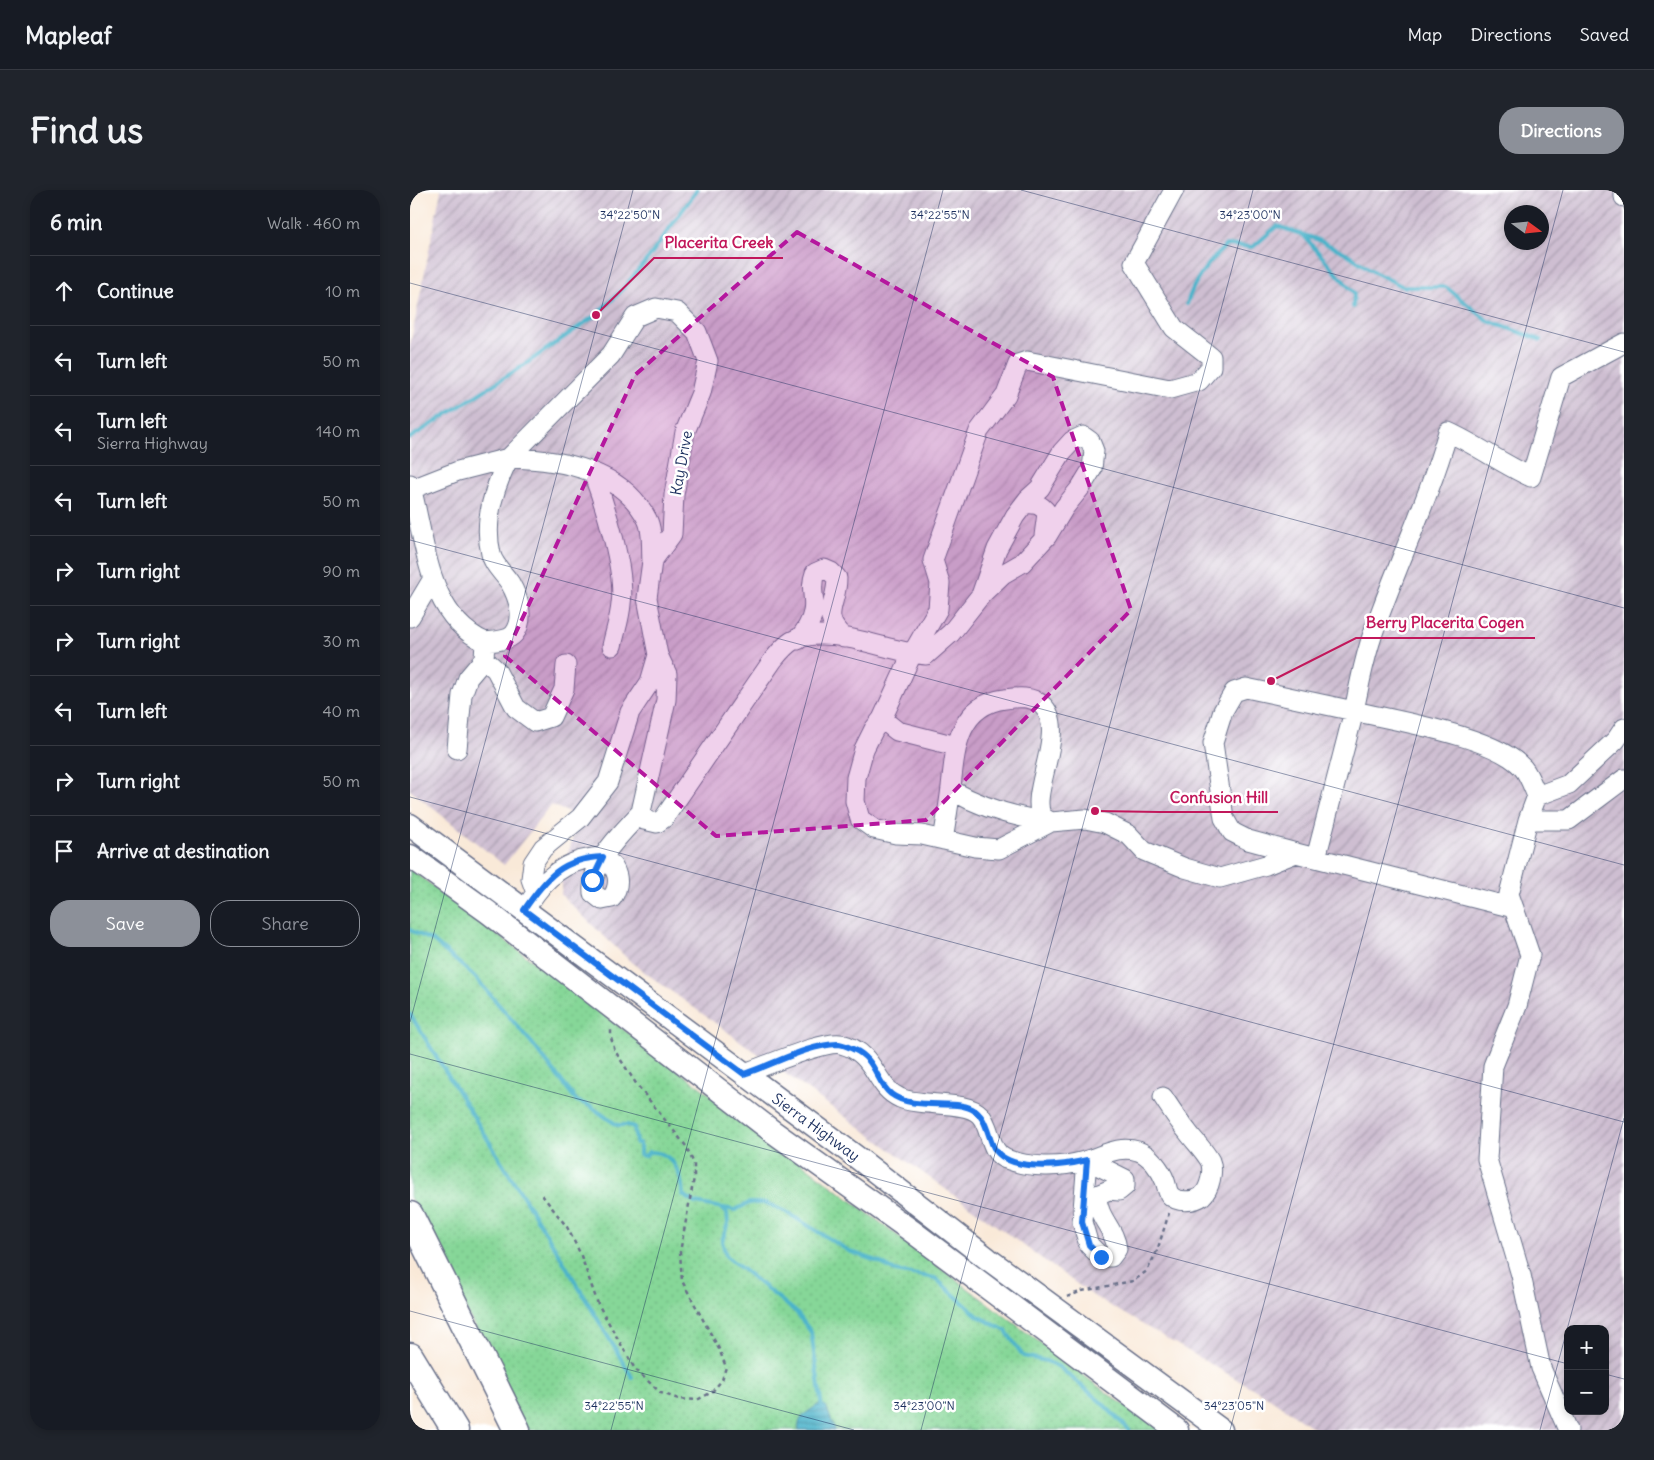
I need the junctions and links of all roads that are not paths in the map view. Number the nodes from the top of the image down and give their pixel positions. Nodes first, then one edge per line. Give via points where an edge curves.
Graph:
1 (1174, 190) edge
2 (1624, 190) edge
3 (1624, 197) edge
4 (1624, 343) edge
5 (509, 458) junction
6 (593, 473) junction
7 (411, 486) edge
8 (1024, 504) junction
9 (415, 522) edge
10 (1043, 540) junction
11 (652, 561) junction
12 (432, 580) junction
13 (981, 595) junction
14 (410, 617) edge
15 (844, 638) junction
16 (798, 640) junction
17 (612, 646) dead end
18 (484, 651) junction
19 (912, 654) junction
20 (658, 655) junction
21 (566, 665) dead end
22 (1354, 711) junction
23 (882, 719) junction
24 (1624, 728) edge
25 (956, 746) junction
26 (457, 749) dead end
27 (1624, 779) edge
28 (951, 790) junction
29 (1536, 796) junction
30 (641, 812) junction
31 (1528, 820) junction
32 (1051, 822) junction
33 (410, 825) edge
34 (943, 840) junction
35 (1296, 853) junction
36 (410, 856) edge
37 (1316, 858) junction
38 (530, 901) junction
39 (1514, 908) junction
40 (744, 1074) junction
41 (726, 1096) junction
42 (1163, 1097) dead end
43 (1087, 1160) junction
44 (410, 1215) edge
45 (410, 1356) edge
46 (410, 1385) edge
47 (438, 1430) edge
48 (455, 1430) edge
49 (517, 1430) edge
50 (1177, 1430) edge
51 (1221, 1430) edge
52 (1568, 1430) edge

1 - 19 street via 1134,263 1174,328 1211,357 1211,367 1199,380 1170,389 1027,361 1018,364 1006,396 979,431 933,560 940,583 938,609
2 - 3 street
4 - 22 street via 1561,377 1531,477 1448,432 1434,479 1376,623
5 - 6 street via 531,458
5 - 7 street
5 - 11 street, Kay Drive via 610,355 635,317 656,308 677,312 698,332 708,361 685,432 674,495 672,534
5 - 18 street via 496,484 489,518 491,556 519,604 520,622 514,635
6 - 11 street via 608,479 631,498 648,520
6 - 17 street via 619,569 622,603
7 - 9 street
8 - 10 street via 1042,506 1047,513
8 - 10 street via 1040,488 1072,441 1083,436 1090,441 1094,452 1092,469
8 - 13 street via 997,549
9 - 12 street
10 - 13 street via 1022,563 1002,574
11 - 20 street, Kay Drive via 647,598
12 - 14 street
12 - 18 street via 452,619
13 - 19 street via 945,638 926,655
15 - 16 street via 812,636
15 - 16 street via 831,622 829,613 837,578 824,569 815,573 811,583 814,610 808,627
15 - 19 street
16 - 30 street via 782,649 773,660 664,818 657,823 650,822 644,820
18 - 21 street via 516,708 535,722 551,718 564,689
18 - 26 street via 462,695
19 - 23 street
20 - 30 street via 667,674 666,700
20 - 38 street, Kay Drive via 650,682 630,712 608,782 580,818 543,848 532,864
22 - 29 street via 1448,734 1504,752 1524,769
22 - 35 street via 1246,688 1234,692 1223,711 1213,743 1224,818 1232,832 1248,840
22 - 37 street
23 - 25 street via 897,730
23 - 34 street via 864,749 856,778 855,801 860,819 874,829 896,834 922,834
24 - 29 street via 1616,740 1569,784
25 - 28 street
25 - 32 street via 964,725 991,702 1021,697 1044,706 1051,744 1039,806 1043,816
27 - 31 street via 1569,820
28 - 32 street via 978,805 1030,820
28 - 34 street
29 - 31 street
30 - 38 street via 603,857 563,866 547,878
31 - 39 street via 1509,894
32 - 34 street via 999,849
32 - 35 street via 1085,818 1104,823 1129,835 1144,851 1220,878
33 - 38 main road, Sierra Highway
35 - 37 street
36 - 41 main road, Sierra Highway via 488,912
37 - 39 street
38 - 40 main road, Sierra Highway
39 - 52 street via 1530,956 1517,1006 1493,1066 1487,1159 1521,1275 1541,1368
40 - 41 main road
40 - 43 street via 808,1051 840,1044 862,1053 890,1094 909,1102 971,1108 981,1115 994,1148 1003,1158 1019,1164 1065,1166
40 - 51 main road, Sierra Highway
41 - 50 main road, Sierra Highway
42 - 43 street via 1211,1163 1210,1184 1203,1196 1192,1201 1174,1198 1155,1163 1140,1151 1104,1152
43 - 43 street via 1082,1222 1089,1245 1101,1257 1110,1257 1118,1249 1116,1238 1097,1209 1097,1195 1109,1190 1119,1191 1125,1186 1125,1179
44 - 49 highway
45 - 48 highway
46 - 47 highway

